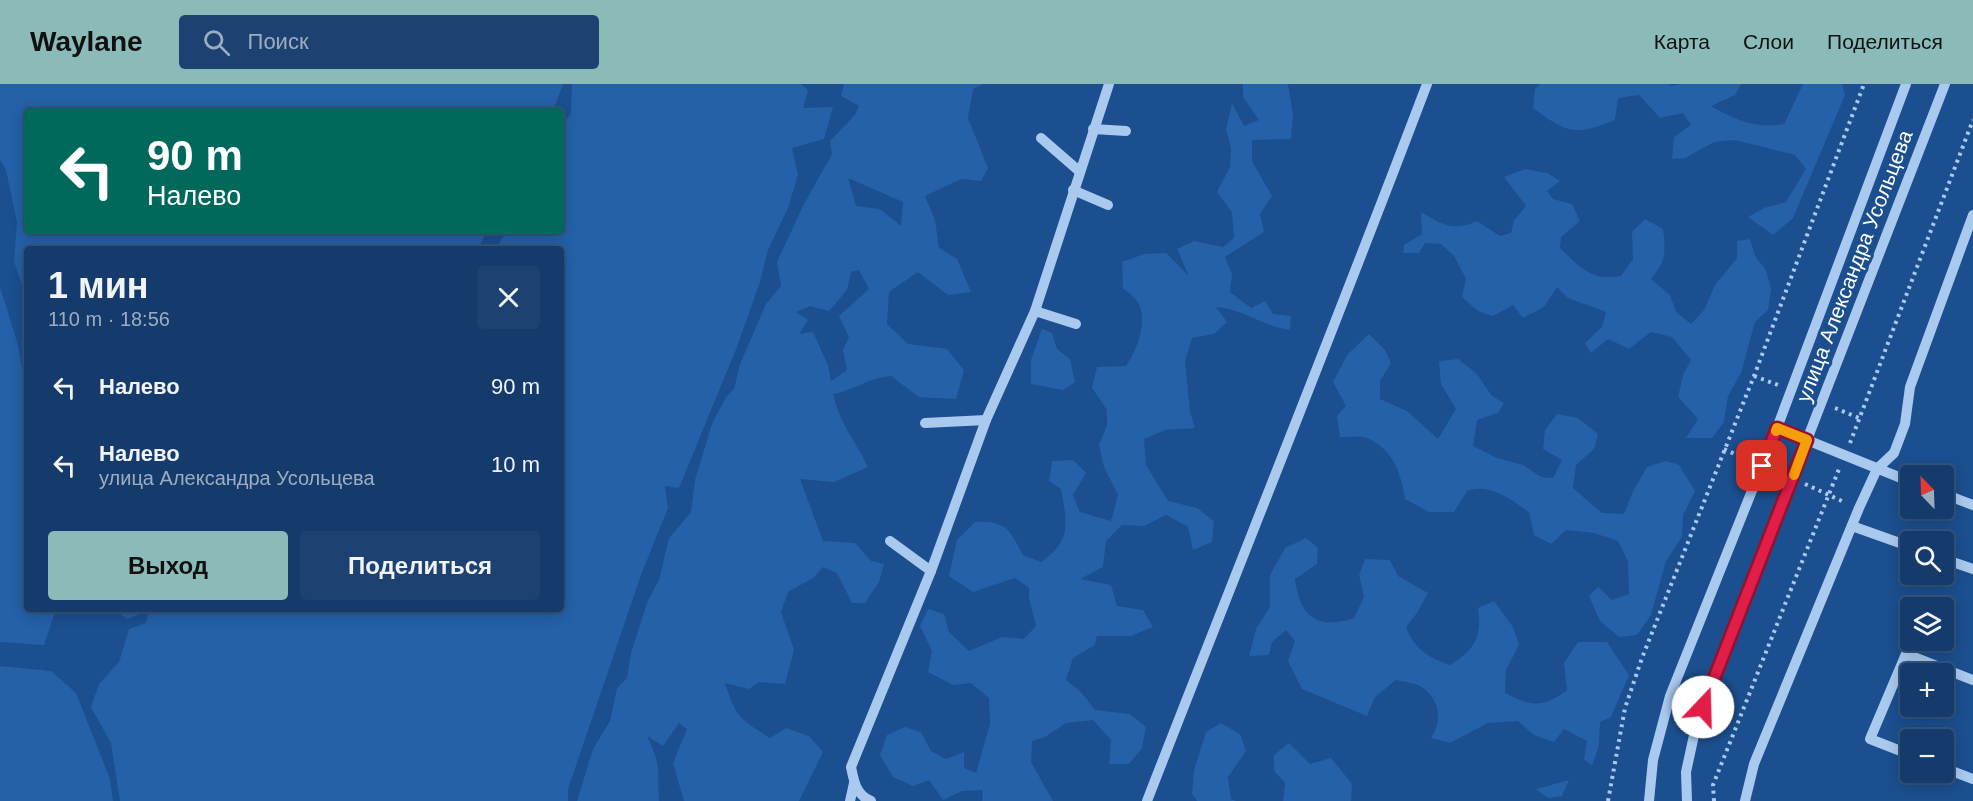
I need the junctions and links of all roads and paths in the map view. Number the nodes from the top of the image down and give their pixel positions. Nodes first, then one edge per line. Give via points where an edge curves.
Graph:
1 (1109, 84) edge
2 (1427, 84) edge
3 (1864, 84) edge
4 (1906, 84) edge
5 (1945, 84) edge
6 (1093, 129) junction
7 (1126, 131) dead end
8 (1041, 138) dead end
9 (1079, 171) junction
10 (1073, 190) junction
11 (1108, 205) dead end
12 (1973, 215) edge
13 (1035, 311) junction
14 (1076, 324) dead end
15 (986, 420) junction
16 (925, 423) dead end
17 (1777, 428) junction
18 (1807, 440) junction
19 (1877, 469) junction
20 (1900, 478) edge
21 (1954, 498) edge
22 (1973, 505) edge
23 (1852, 526) junction
24 (890, 541) dead end
25 (1900, 543) edge
26 (1954, 562) edge
27 (1973, 569) edge
28 (931, 572) junction
29 (1973, 680) edge
30 (1900, 751) edge
31 (1954, 772) edge
32 (1973, 779) edge
33 (854, 783) junction
34 (850, 801) edge
35 (871, 801) edge
36 (1147, 801) edge
37 (1608, 801) edge
38 (1649, 801) edge
39 (1687, 801) edge
40 (1745, 801) edge

1 - 6 street
2 - 36 street
3 - 37 path via 1642,658 1625,708
4 - 17 street, улица Александра Усольцева
5 - 18 street, улица Александра Усольцева
6 - 7 street
6 - 9 street
8 - 9 street
9 - 10 street
10 - 11 street
10 - 13 street
12 - 19 street via 1910,387 1905,424 1894,453
13 - 14 street
13 - 15 street
15 - 16 street
15 - 28 street
17 - 18 street
17 - 38 street, улица Александра Усольцева via 1670,696 1653,760
18 - 19 street
18 - 39 street, улица Александра Усольцева via 1696,726 1686,772
19 - 20 street
19 - 23 street
21 - 22 street
23 - 25 street
23 - 40 street via 1754,764
24 - 28 street
26 - 27 street
28 - 33 street via 851,767
29 - 30 street via 1906,654 1870,739
31 - 32 street
33 - 34 street
33 - 35 street via 862,798

